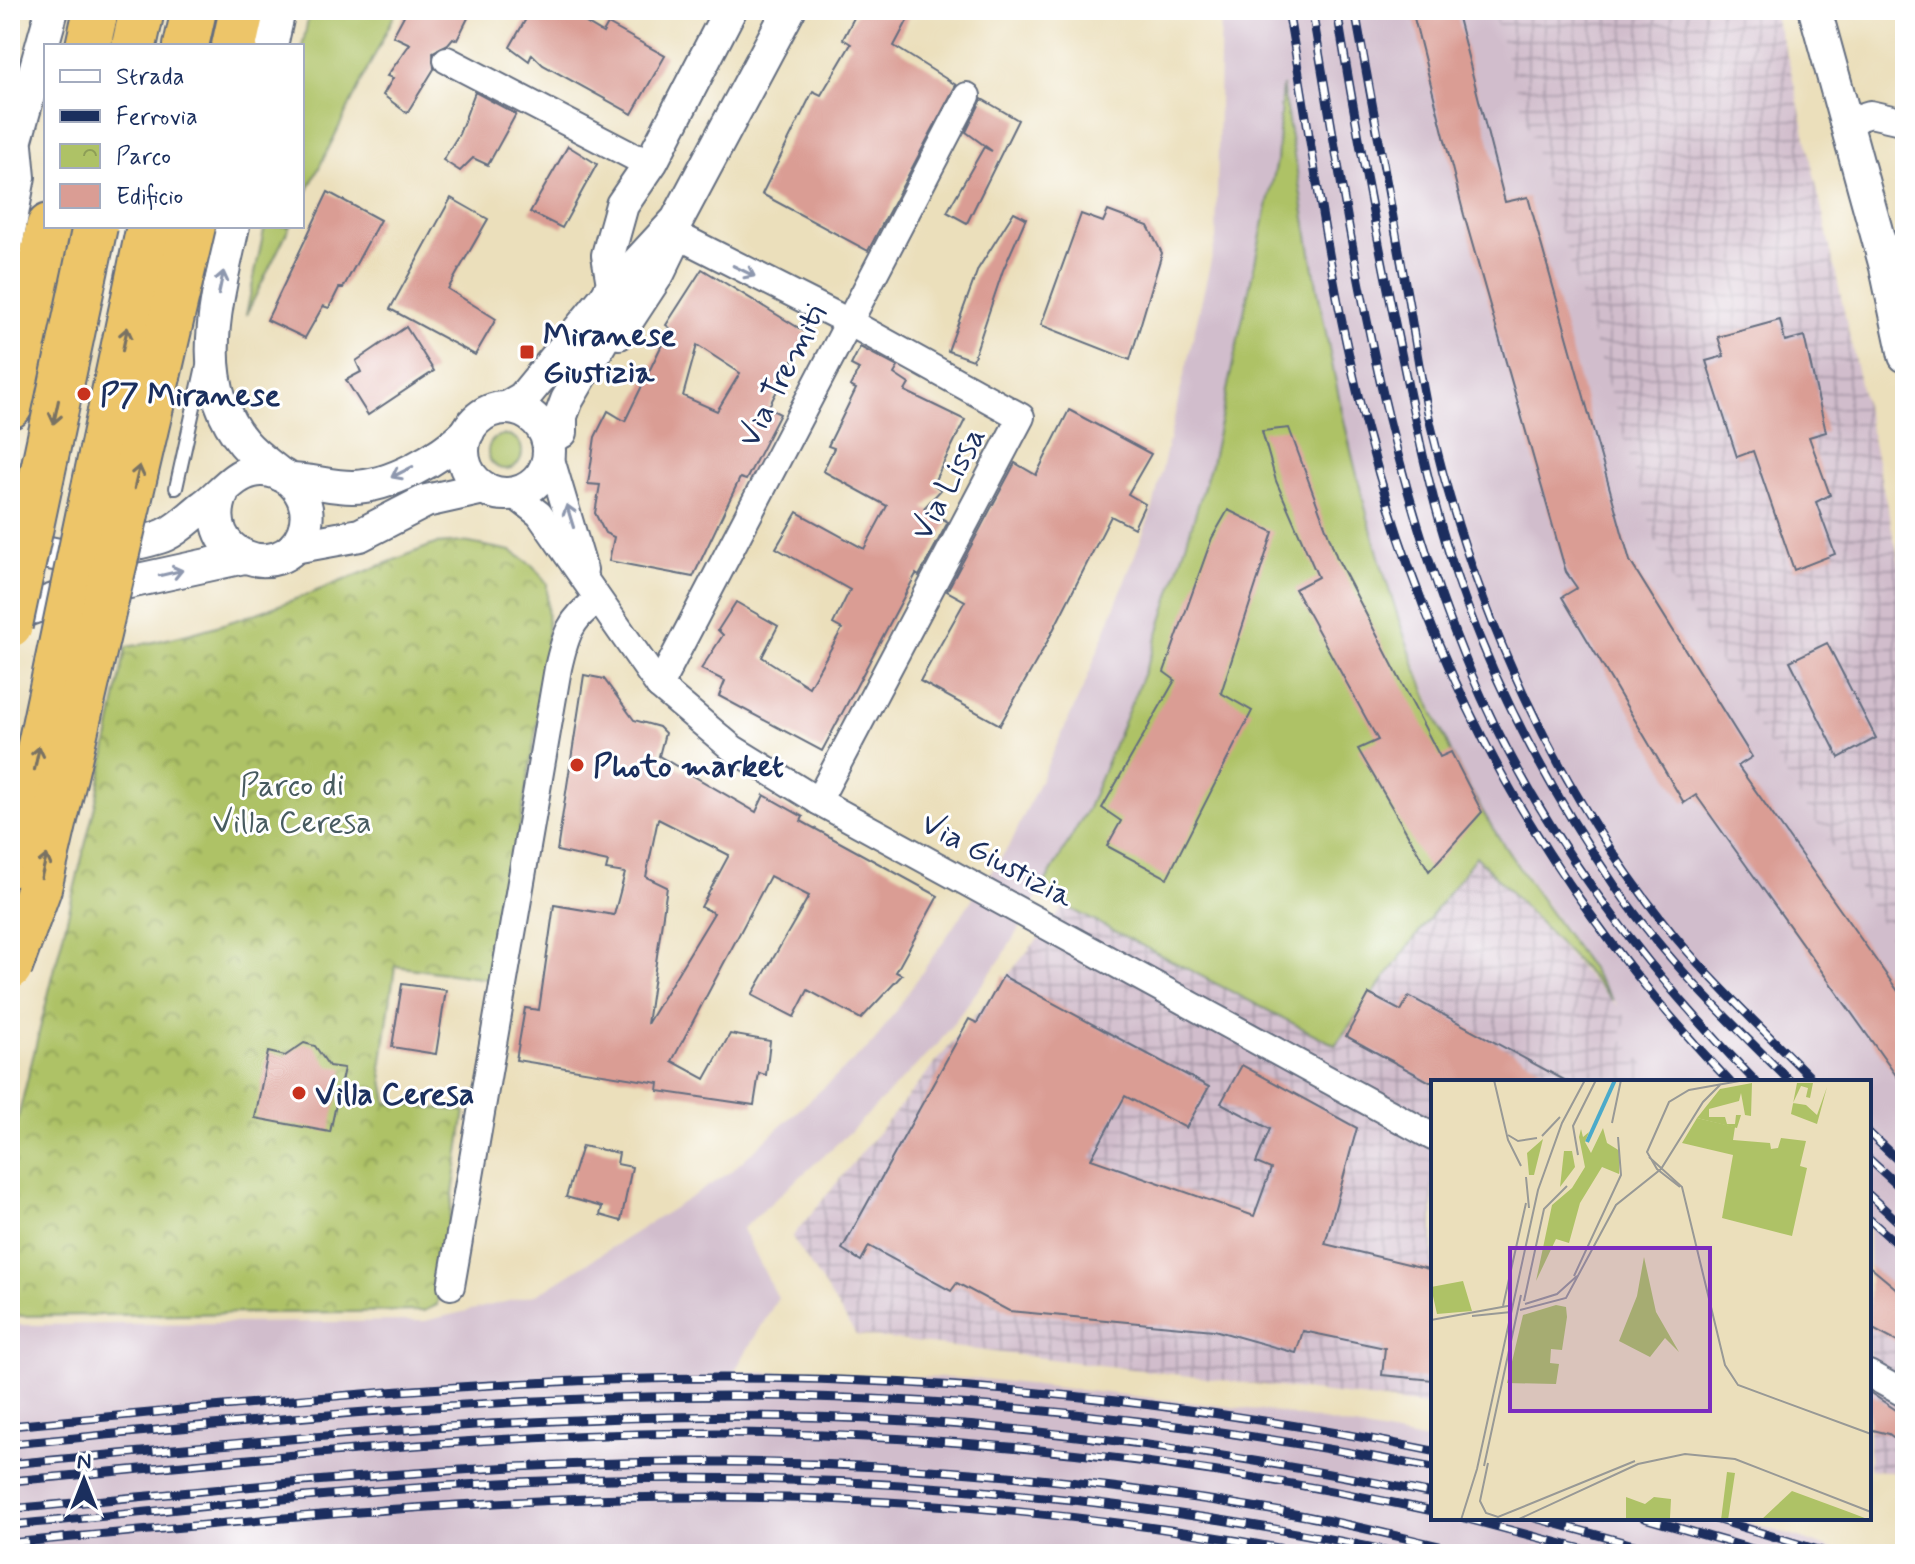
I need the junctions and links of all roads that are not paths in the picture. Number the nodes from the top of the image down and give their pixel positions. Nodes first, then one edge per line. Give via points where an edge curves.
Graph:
1 (52, 10) edge
2 (96, 10) edge
3 (142, 10) edge
4 (194, 10) edge
5 (242, 10) edge
6 (279, 10) edge
7 (730, 10) edge
8 (789, 10) edge
9 (1815, 10) edge
10 (88, 44) edge
11 (134, 44) edge
12 (186, 44) edge
13 (234, 44) edge
14 (271, 44) edge
15 (447, 60) dead end
16 (967, 96) dead end
17 (24, 114) junction
18 (1847, 121) junction
19 (1905, 122) edge
20 (10, 157) edge
21 (652, 161) junction
22 (49, 228) edge
23 (95, 228) edge
24 (149, 228) edge
25 (193, 228) edge
26 (233, 228) edge
27 (660, 233) junction
28 (10, 281) edge
29 (607, 296) junction
30 (1899, 300) edge
31 (847, 321) junction
32 (212, 325) junction
33 (1905, 356) edge
34 (10, 406) edge
35 (506, 408) junction
36 (468, 432) junction
37 (553, 446) junction
38 (286, 477) junction
39 (176, 488) dead end
40 (498, 491) junction
41 (222, 494) junction
42 (10, 544) edge
43 (294, 547) junction
44 (244, 557) junction
45 (591, 589) junction
46 (12, 619) edge
47 (659, 686) junction
48 (818, 801) junction
49 (10, 889) edge
50 (10, 967) edge
51 (1431, 1136) edge
52 (451, 1286) dead end
53 (1871, 1375) edge
54 (1905, 1394) edge

1 - 17 street
2 - 10 highway
3 - 11 highway
4 - 12 highway
5 - 13 highway
6 - 14 street
7 - 21 street
8 - 27 street
9 - 18 street
15 - 21 street via 634,157
16 - 31 street, Via Tremiti
17 - 20 street
17 - 28 lane via 29,177
18 - 19 street via 1870,114
18 - 30 street
21 - 27 street
21 - 29 street via 622,205 608,255 613,284
22 - 34 highway
23 -> 46 highway, bridge
49 -> 24 highway, bridge
50 -> 25 highway, bridge via 39,888
32 -> 26 street
27 - 29 street
27 -> 31 street, Via Lissa
27 - 37 street via 674,244
29 - 35 street via 523,398
30 - 33 street
31 - 47 street, Via Tremiti
31 - 48 street, Via Lissa via 1021,417
32 - 38 street via 214,384 226,418 245,445
32 - 39 lane
35 - 36 street via 487,413
35 - 37 street via 539,422
36 -> 38 street via 453,446 377,483 351,487
36 - 40 street via 466,468
37 - 40 street via 538,481
45 -> 37 street, Via Giustizia
38 - 41 street via 255,471 242,475
38 - 43 street via 307,509 305,530
40 - 43 street via 426,501 360,535
40 - 45 street, Via Giustizia via 539,514
41 - 42 street via 165,535 64,555
41 - 44 street via 216,514 221,535
42 - 46 street via 27,579
43 - 44 street via 270,559
46 -> 44 street via 65,596
45 - 47 street, Via Giustizia
45 - 52 street via 570,624 558,668
47 - 48 street, Via Giustizia via 732,748
48 - 51 street, Via Giustizia
53 - 54 street

